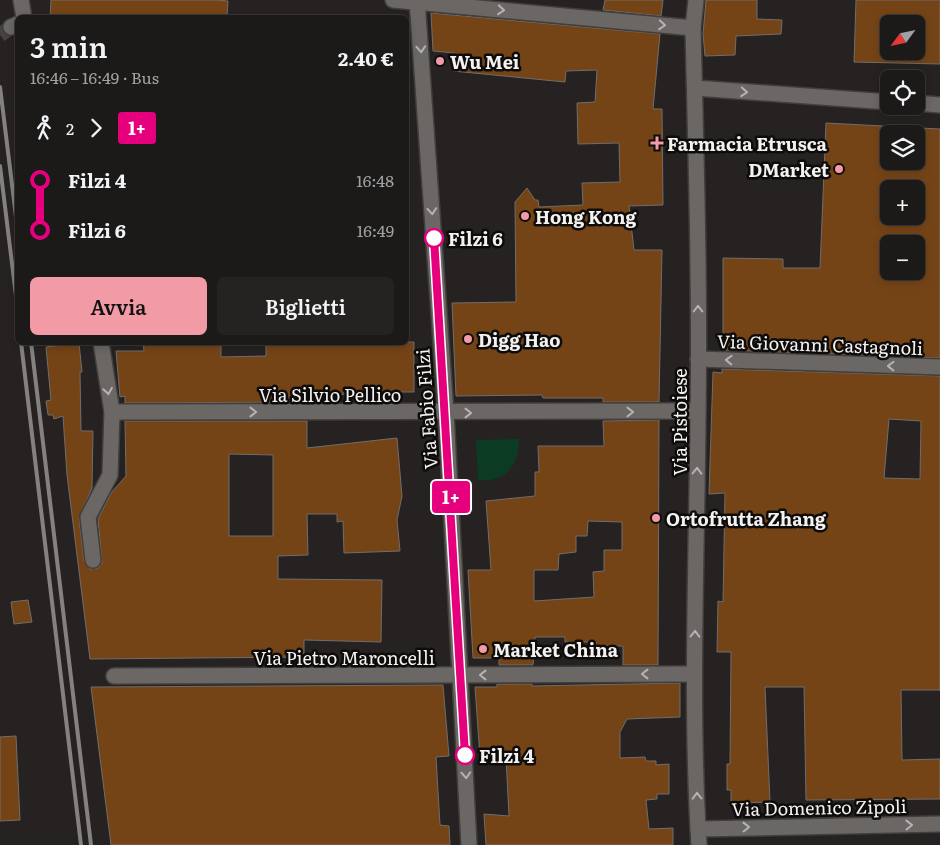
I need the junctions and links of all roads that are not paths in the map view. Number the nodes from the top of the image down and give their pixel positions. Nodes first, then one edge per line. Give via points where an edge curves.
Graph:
1 (21, 0) edge
2 (393, 0) edge
3 (696, 0) edge
4 (417, 1) edge
5 (24, 15) edge
6 (693, 28) junction
7 (695, 88) junction
8 (880, 101) edge
9 (925, 104) edge
10 (940, 105) edge
11 (101, 345) edge
12 (698, 359) junction
13 (940, 367) edge
14 (698, 411) junction
15 (112, 412) junction
16 (446, 413) junction
17 (93, 560) dead end
18 (694, 674) junction
19 (462, 675) junction
20 (114, 676) dead end
21 (940, 824) edge
22 (698, 829) junction
23 (469, 845) edge
24 (699, 845) edge

1 - 5 street
2 - 4 street
3 - 6 street, Via Pistoiese
4 -> 6 street
4 -> 16 street, Via Fabio Filzi
6 - 7 street, Via Pistoiese
7 -> 8 street
12 -> 7 street, Via Pistoiese
9 - 10 street
11 -> 15 street
13 -> 12 street, Via Giovanni Castagnoli
12 - 14 street, Via Pistoiese
16 -> 14 street, Via Silvio Pellico
18 -> 14 street, Via Pistoiese
15 -> 16 street, Via Silvio Pellico
15 - 17 street via 110,475 88,517
16 - 19 street, Via Fabio Filzi
18 -> 19 street, Via Pietro Maroncelli
22 -> 18 street, Via Pistoiese
19 - 20 street, Via Pietro Maroncelli
19 -> 23 street, Via Fabio Filzi
22 -> 21 street, Via Domenico Zipoli
22 - 24 street, Via Pistoiese

